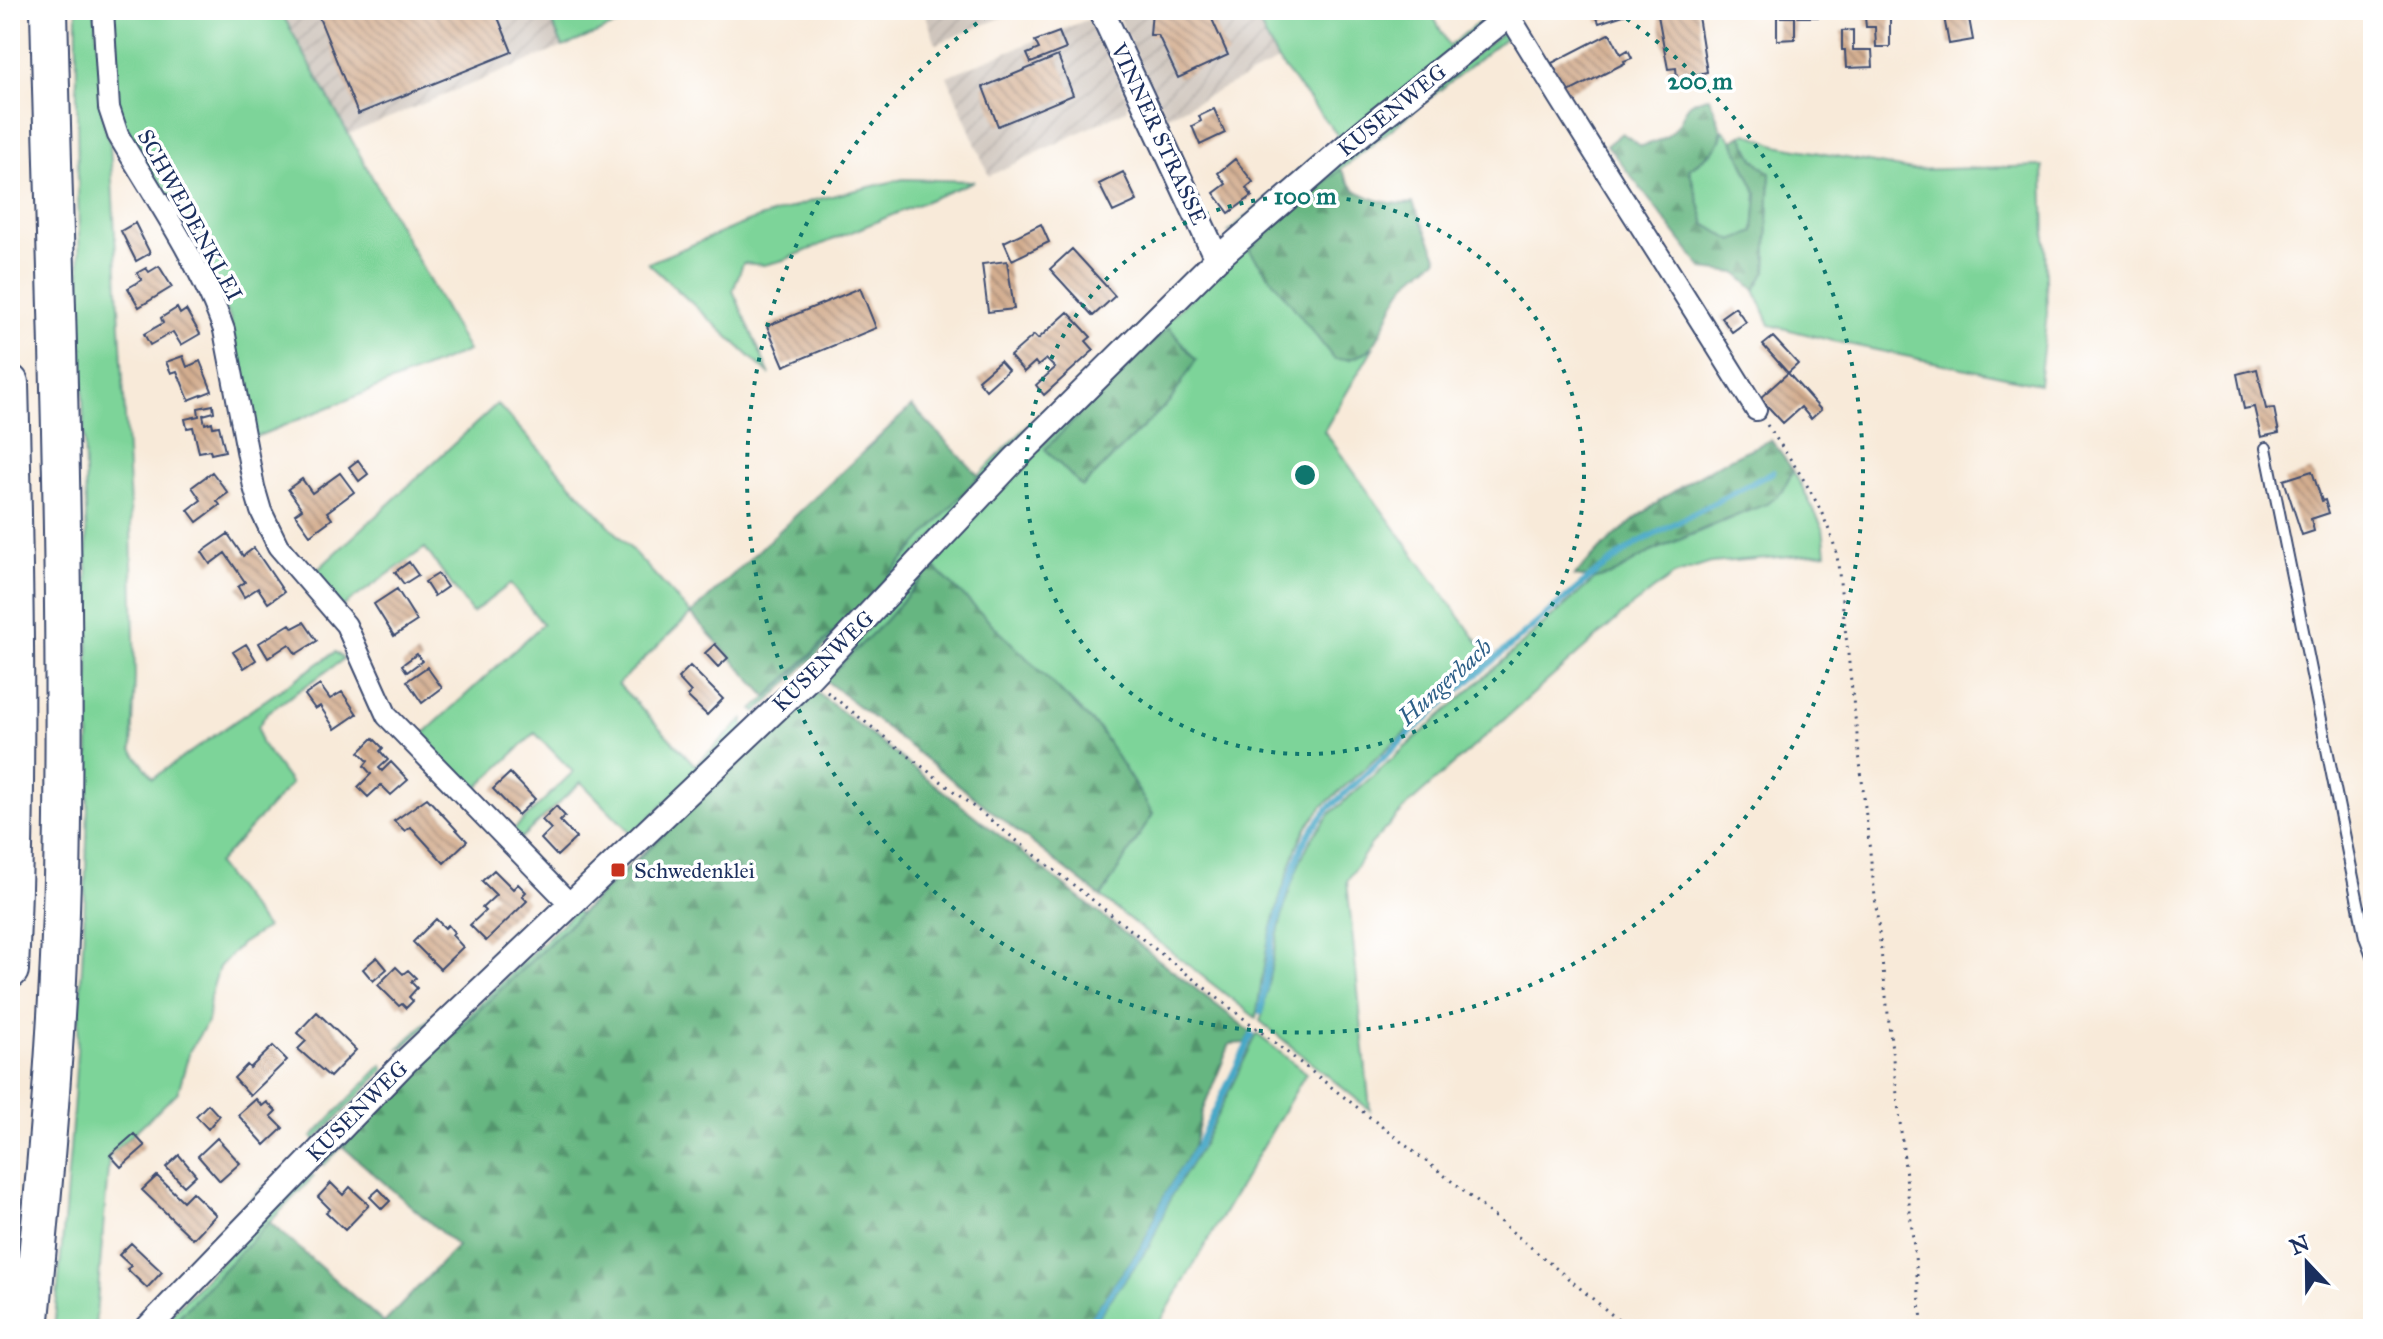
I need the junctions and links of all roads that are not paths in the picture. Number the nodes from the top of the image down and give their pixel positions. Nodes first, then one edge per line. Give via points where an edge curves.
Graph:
1 (49, 10) edge
2 (103, 10) edge
3 (1101, 10) edge
4 (1512, 13) edge
5 (1217, 259) junction
6 (10, 383) edge
7 (1756, 410) road end
8 (2266, 448) dead end
9 (570, 904) junction
10 (2373, 958) edge
11 (10, 970) edge
12 (30, 1329) edge
13 (147, 1329) edge

1 - 12 highway via 63,585 62,882 45,1178
2 - 9 street, SCHWEDENKLEI via 109,108 118,135 216,308 254,487 268,529 346,625 387,716
3 - 5 street, VINNER STRASSE
4 - 5 street, KUSENWEG via 1357,137
4 - 7 street via 1583,138
5 - 9 street, KUSENWEG via 1015,459 809,678
6 - 11 highway via 17,737
8 - 10 lane
9 - 13 street, KUSENWEG via 407,1060

